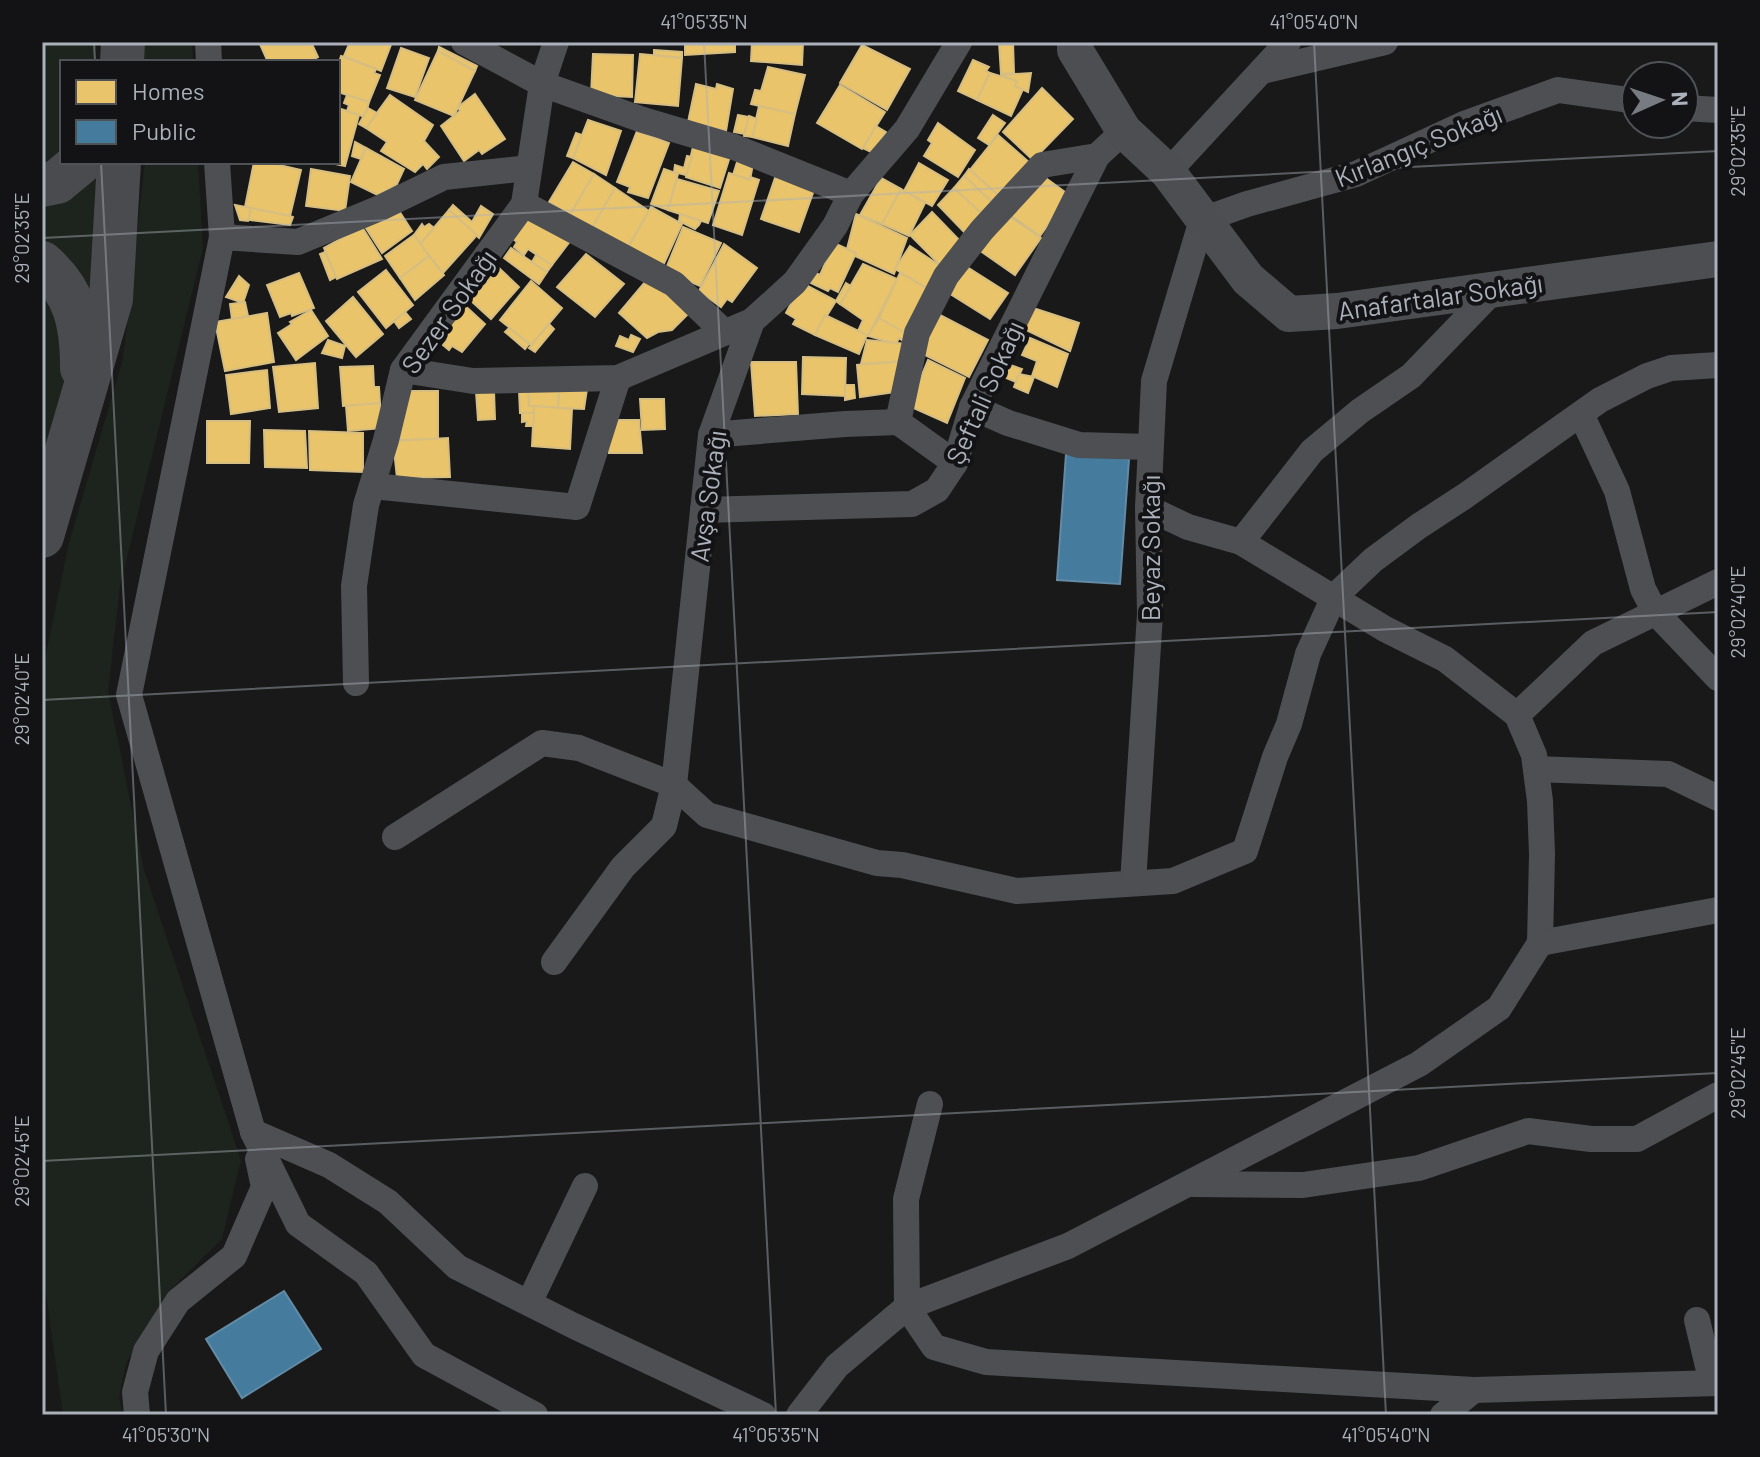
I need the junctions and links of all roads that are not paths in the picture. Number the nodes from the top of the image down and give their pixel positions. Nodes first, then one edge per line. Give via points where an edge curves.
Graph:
1 (464, 42) edge
2 (556, 42) edge
3 (959, 42) edge
4 (1075, 42) edge
5 (1288, 42) edge
6 (1385, 42) edge
7 (1262, 71) junction
8 (542, 84) junction
9 (1620, 99) edge
10 (1124, 131) junction
11 (1097, 156) junction
12 (79, 164) edge
13 (119, 164) edge
14 (217, 164) edge
15 (529, 168) junction
16 (1168, 172) junction
17 (42, 185) edge
18 (851, 194) junction
19 (524, 204) junction
20 (1202, 220) junction
21 (222, 237) junction
22 (1718, 259) edge
23 (42, 263) edge
24 (1495, 289) junction
25 (752, 321) junction
26 (723, 331) junction
27 (1718, 365) edge
28 (403, 370) junction
29 (618, 378) junction
30 (83, 399) junction
31 (972, 407) junction
32 (1581, 414) junction
33 (898, 422) junction
34 (711, 435) junction
35 (1149, 447) junction
36 (955, 463) junction
37 (373, 486) junction
38 (1148, 508) junction
39 (703, 510) junction
40 (42, 536) edge
41 (1241, 542) junction
42 (1718, 582) edge
43 (1334, 597) junction
44 (1655, 612) junction
45 (1718, 678) edge
46 (356, 683) dead end
47 (1517, 715) junction
48 (1536, 769) junction
49 (674, 785) junction
50 (1718, 798) edge
51 (395, 837) dead end
52 (1133, 883) junction
53 (1718, 910) edge
54 (1540, 943) junction
55 (554, 962) dead end
56 (1718, 1095) edge
57 (930, 1104) dead end
58 (253, 1132) junction
59 (1189, 1184) junction
60 (585, 1186) dead end
61 (529, 1303) junction
62 (907, 1307) junction
63 (1697, 1320) dead end
64 (1715, 1383) edge
65 (1474, 1390) junction
66 (137, 1415) edge
67 (535, 1415) edge
68 (763, 1415) edge
69 (799, 1415) edge
70 (1443, 1415) edge

1 - 8 street
2 - 8 street, Sezer Sokağı
3 - 18 street, Avşa Sokağı via 907,129
4 - 10 main road, Anafartalar Sokağı
5 - 7 street
6 - 7 street
7 - 16 street
8 - 15 street, Sezer Sokağı
8 - 18 street via 734,147
9 - 20 street, Kırlangıç Sokağı via 1558,90 1464,124 1356,174
10 - 11 street, Şeftali Sokağı
10 - 16 main road, Anafartalar Sokağı
11 - 31 street, Şeftali Sokağı
11 - 33 street via 1042,165 946,276 917,333
12 - 17 highway via 57,182
13 - 30 highway via 111,299
14 - 21 street
15 - 19 street, Sezer Sokağı
15 - 21 street via 444,177 298,242
16 - 20 main road, Anafartalar Sokağı
18 - 25 street, Avşa Sokağı via 795,282
19 - 26 street via 674,284
19 - 28 street, Sezer Sokağı
20 - 24 main road, Anafartalar Sokağı via 1248,279 1289,314
20 - 35 street, Beyaz Sokağı via 1154,381
21 - 58 street via 129,695
22 - 24 main road, Anafartalar Sokağı
23 - 30 highway via 60,279 77,311
24 - 41 street via 1411,376 1312,451
25 - 26 street
25 - 34 street, Avşa Sokağı
26 - 29 street
27 - 32 street via 1671,368 1647,376
28 - 29 street via 473,381
28 - 37 street, Sezer Sokağı
29 - 37 street via 577,507
30 - 40 highway
31 - 35 street via 1079,445
31 - 36 street, Şeftali Sokağı
32 - 43 street via 1373,560
32 - 44 street via 1617,491 1643,589
33 - 34 street
33 - 36 street
34 - 39 street, Avşa Sokağı
35 - 38 street, Beyaz Sokağı
36 - 39 street, Şeftali Sokağı via 937,490 912,504
37 - 46 street, Sezer Sokağı via 354,586
38 - 41 street via 1188,527
38 - 52 street, Beyaz Sokağı via 1150,614
39 - 49 street, Avşa Sokağı
41 - 43 street
42 - 44 street
43 - 47 street via 1445,659
43 - 52 street via 1308,654 1245,851 1173,881
44 - 45 street
44 - 47 street via 1593,643
47 - 48 street
48 - 50 street via 1668,774
48 - 54 street via 1542,854
49 - 51 street via 579,748 542,743
49 - 52 street via 707,815 877,863 1017,891
49 - 55 street, Avşa Sokağı via 664,826 623,867
53 - 54 street
54 - 59 street via 1499,1008 1419,1064
56 - 59 street via 1637,1139 1528,1131 1419,1168 1303,1185
57 - 62 street via 906,1199
58 - 61 street via 329,1165 388,1202 457,1267
58 - 66 street via 264,1187 234,1256 178,1301 146,1351 135,1392
58 - 67 street via 298,1224 366,1273 424,1355
59 - 62 street via 1068,1246
60 - 61 street
61 - 68 street
62 - 65 street via 934,1347 986,1362
62 - 69 street via 837,1366
63 - 64 street
64 - 65 street
65 - 70 street

